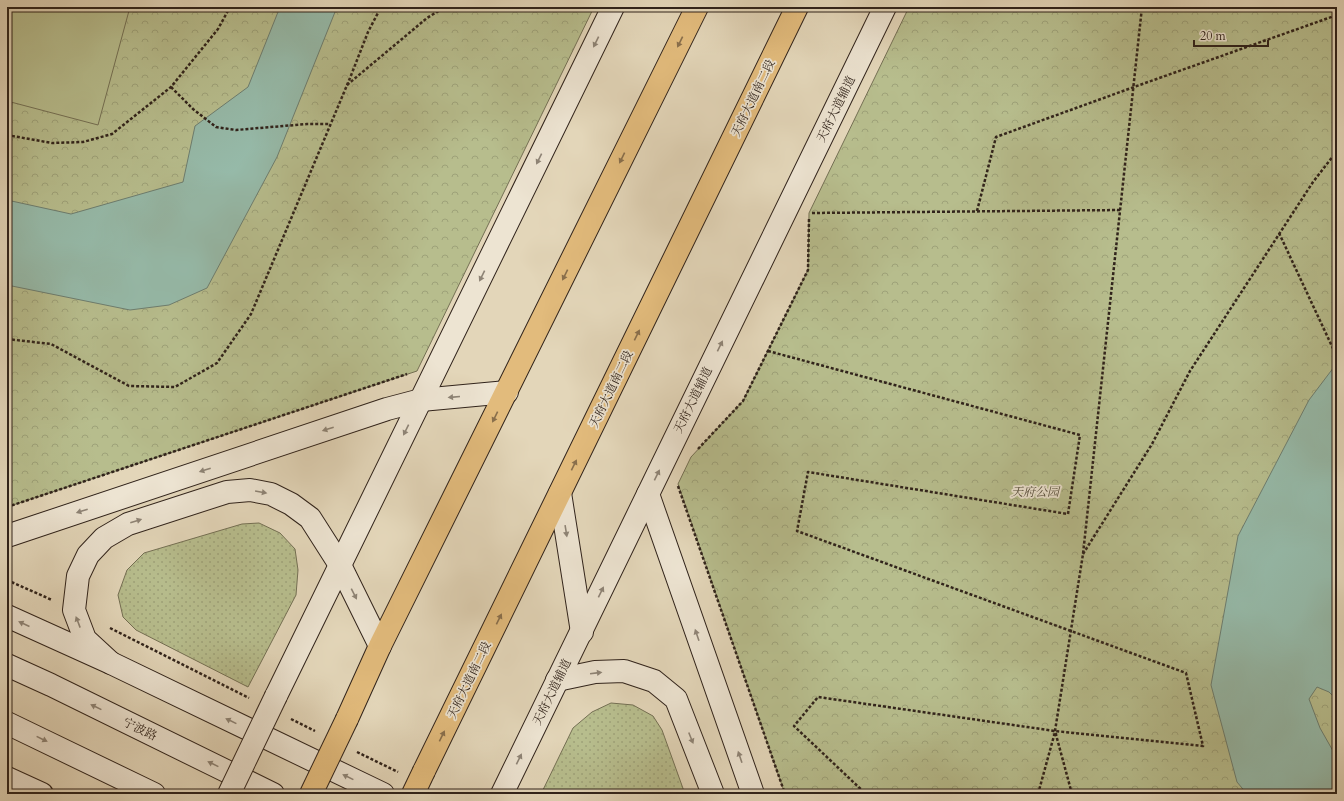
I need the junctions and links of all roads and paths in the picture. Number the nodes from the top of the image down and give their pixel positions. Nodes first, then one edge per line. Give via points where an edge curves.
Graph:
1 (230, 7) edge
2 (381, 7) edge
3 (446, 7) edge
4 (613, 7) edge
5 (697, 7) edge
6 (797, 7) edge
7 (886, 7) edge
8 (1142, 7) edge
9 (1337, 15) edge
10 (347, 85) junction
11 (171, 87) junction
12 (1134, 87) junction
13 (330, 124) junction
14 (7, 136) edge
15 (1337, 151) edge
16 (813, 206) dead end
17 (1120, 210) junction
18 (977, 211) junction
19 (809, 213) junction
20 (1279, 232) junction
21 (7, 339) edge
22 (768, 351) junction
23 (1337, 357) edge
24 (411, 373) dead end
25 (507, 392) junction
26 (421, 400) junction
27 (696, 451) dead end
28 (678, 484) dead end
29 (560, 493) junction
30 (648, 494) junction
31 (7, 507) edge
32 (7, 536) edge
33 (1083, 554) junction
34 (340, 566) junction
35 (7, 580) edge
36 (74, 610) junction
37 (7, 616) edge
38 (109, 628) dead end
39 (582, 632) junction
40 (1071, 632) junction
41 (380, 646) junction
42 (111, 662) junction
43 (7, 665) edge
44 (557, 680) junction
45 (250, 698) dead end
46 (286, 716) dead end
47 (7, 723) edge
48 (1055, 731) junction
49 (321, 734) dead end
50 (357, 752) dead end
51 (399, 773) dead end
52 (7, 778) edge
53 (30, 793) edge
54 (154, 794) edge
55 (229, 794) edge
56 (273, 794) edge
57 (311, 794) edge
58 (384, 794) edge
59 (413, 794) edge
60 (502, 794) edge
61 (713, 794) edge
62 (753, 794) edge
63 (784, 794) edge
64 (866, 794) edge
65 (1038, 794) edge
66 (1072, 794) edge

1 - 11 path via 218,29
2 - 10 path
3 - 10 path via 427,18
4 -> 26 street
5 -> 25 highway
29 -> 6 highway, 天府大道南二段
30 -> 7 street, 天府大道辅道
8 - 12 path
9 - 12 path
10 - 13 path
11 - 13 path via 216,127 236,130
11 - 14 path via 112,134 83,142 52,143
12 - 17 path
12 - 18 path via 996,138
13 - 21 path via 251,314 217,363 175,387 129,386 51,344
15 - 20 path
16 - 19 path
17 - 18 path
17 - 33 path
18 - 19 path
19 - 22 path via 808,270
20 - 23 path
20 - 33 path via 1190,371 1152,444
22 - 27 path via 743,401
22 - 40 path via 1080,435 1068,514 808,472 797,531
24 - 31 path
25 -> 26 street
25 -> 41 highway
26 -> 32 street via 387,409
26 -> 34 street
28 - 63 path
29 -> 39 street
59 -> 29 highway, 天府大道南二段, bridge
39 -> 30 street, 天府大道辅道
62 -> 30 street
33 - 40 path
36 -> 34 street via 78,576 88,555 104,538 128,524 227,492 250,490 271,494 290,504 310,518
34 -> 41 street
34 - 55 street, bridge
35 - 36 path
42 -> 36 street via 85,639
42 -> 37 street
38 - 45 path
39 - 44 street, 天府大道辅道
40 - 48 path
40 - 48 path via 1186,673 1203,746
41 - 57 highway, bridge
58 -> 42 street
56 -> 43 street, 宁波路
60 -> 44 street, 天府大道辅道
44 -> 61 street via 596,672 624,671 654,680 676,699
46 - 49 path
47 -> 54 street
48 - 64 path via 818,697 794,726
48 - 65 path
48 - 66 path
50 - 51 path
52 - 53 street

